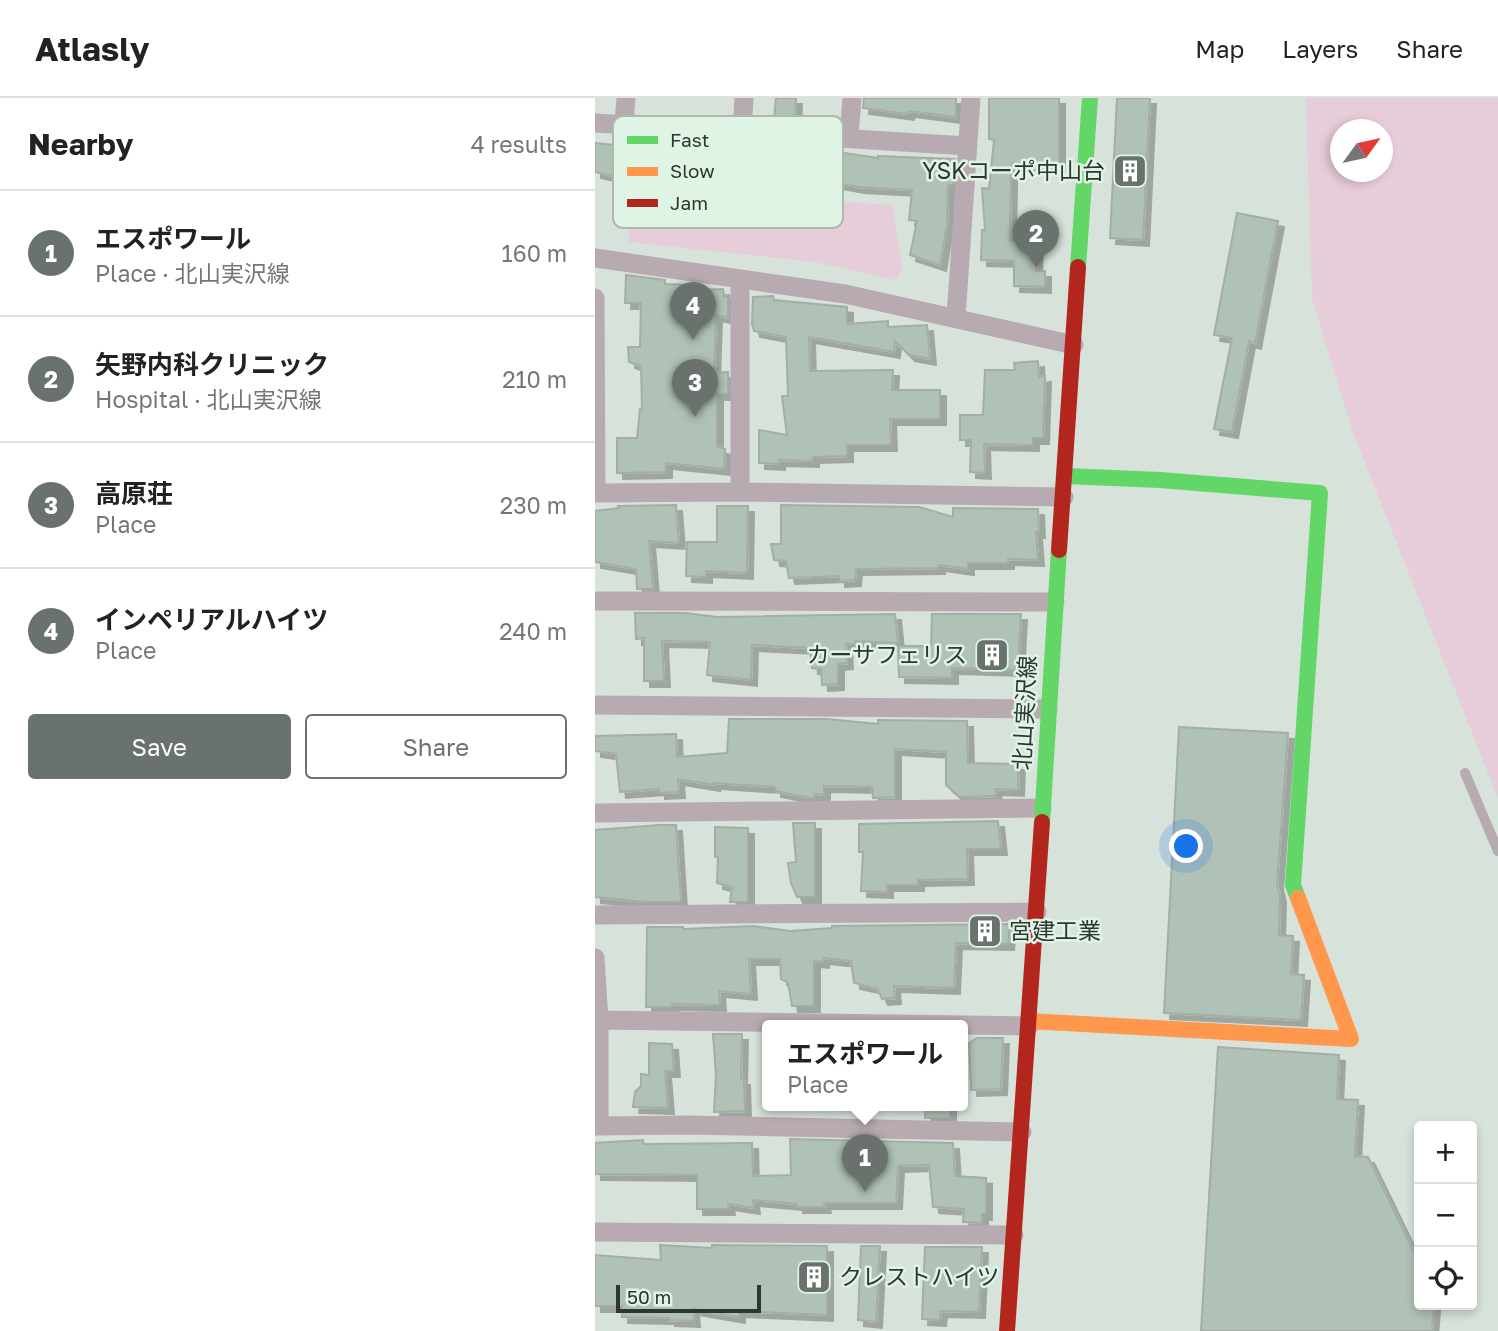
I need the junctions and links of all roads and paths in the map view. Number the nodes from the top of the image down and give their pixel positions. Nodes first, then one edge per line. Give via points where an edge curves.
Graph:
1 (625, 98) edge
2 (744, 98) edge
3 (852, 98) edge
4 (971, 98) edge
5 (1090, 98) edge
6 (624, 116) edge
7 (743, 116) edge
8 (595, 123) edge
9 (613, 123) edge
10 (843, 137) edge
11 (849, 137) junction
12 (967, 146) junction
13 (595, 258) edge
14 (740, 279) junction
15 (595, 298) edge
16 (955, 317) junction
17 (1074, 345) junction
18 (1065, 476) junction
19 (740, 492) junction
20 (596, 493) edge
21 (1064, 498) junction
22 (595, 601) edge
23 (1055, 602) junction
24 (595, 705) edge
25 (1048, 709) junction
26 (1465, 773) dead end
27 (1042, 808) junction
28 (595, 813) edge
29 (1498, 851) edge
30 (1037, 912) junction
31 (595, 915) edge
32 (595, 958) edge
33 (599, 1020) junction
34 (762, 1021) edge
35 (968, 1023) edge
36 (1029, 1023) junction
37 (597, 1126) edge
38 (1022, 1132) junction
39 (595, 1232) edge
40 (1014, 1235) junction
41 (1007, 1331) edge

1 - 6 street
2 - 7 street
3 - 11 street
4 - 12 street
5 - 17 street, 北山実沢線
8 - 9 street
10 - 11 street
11 - 12 street
12 - 16 street
13 - 14 street
14 - 16 street via 845,294
14 - 19 street
15 - 20 street
16 - 17 street
17 - 18 street, 北山実沢線
18 - 21 street, 北山実沢線
18 - 36 street via 1320,493 1293,885 1351,1039
19 - 20 street
19 - 21 street
21 - 23 street, 北山実沢線
22 - 23 street
23 - 25 street, 北山実沢線
24 - 25 street
25 - 27 street, 北山実沢線
26 - 29 lane
27 - 28 street
27 - 30 street, 北山実沢線
30 - 31 street
30 - 36 street, 北山実沢線
32 - 33 street
33 - 34 street
33 - 37 street
35 - 36 street
36 - 38 street, 北山実沢線
37 - 38 street
38 - 40 street, 北山実沢線
39 - 40 street
40 - 41 street, 北山実沢線

